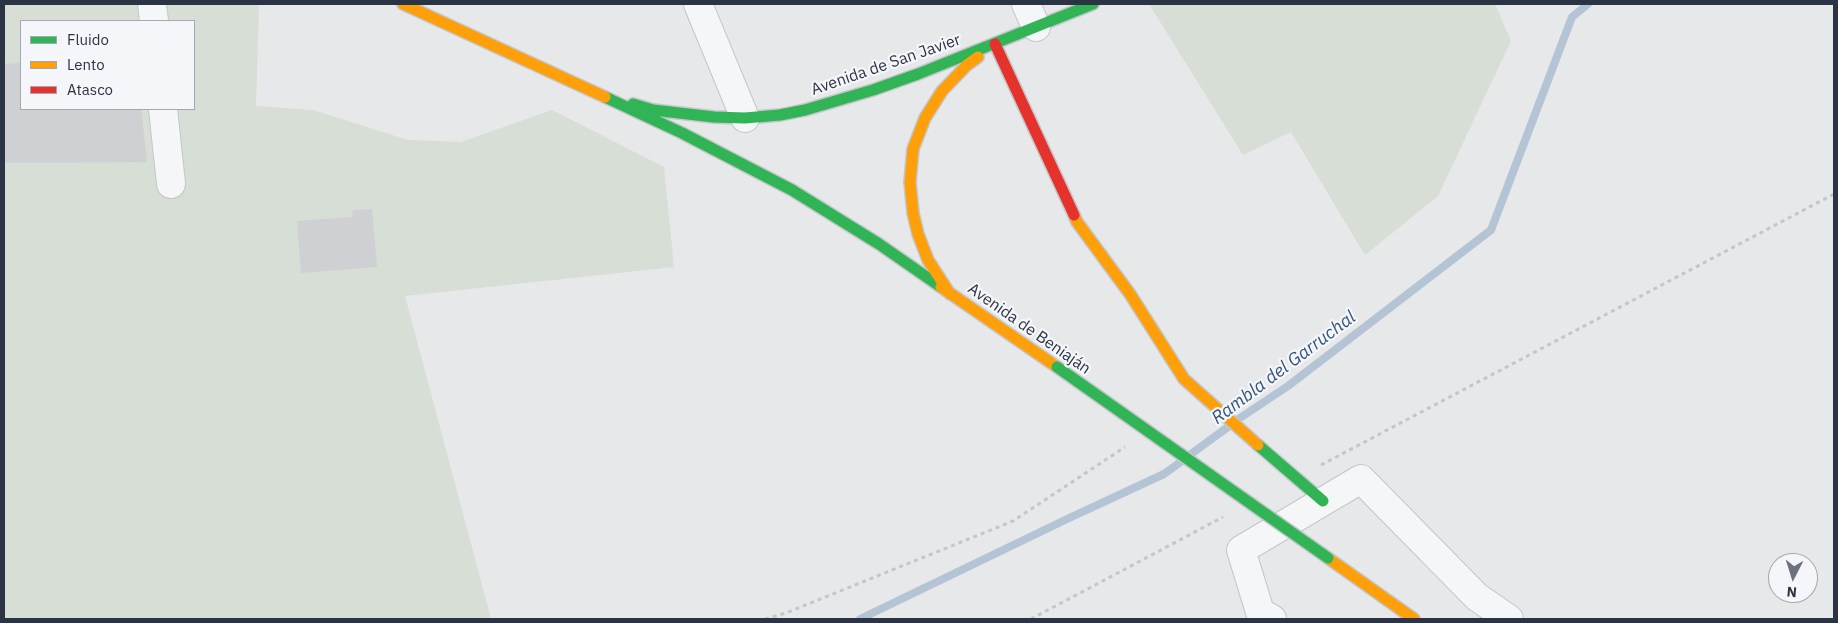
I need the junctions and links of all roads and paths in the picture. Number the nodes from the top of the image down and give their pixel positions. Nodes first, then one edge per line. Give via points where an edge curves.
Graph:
1 (152, 4) edge
2 (403, 4) edge
3 (698, 4) edge
4 (1093, 4) edge
5 (1031, 15) edge
6 (154, 20) edge
7 (995, 44) junction
8 (606, 97) junction
9 (163, 110) edge
10 (734, 123) junction
11 (719, 140) dead end
12 (723, 154) junction
13 (171, 184) dead end
14 (1834, 194) edge
15 (950, 294) junction
16 (1128, 445) dead end
17 (1296, 478) junction
18 (1323, 502) junction
19 (1226, 516) dead end
20 (765, 619) edge
21 (1031, 619) edge
22 (1272, 619) edge
23 (1414, 619) edge
24 (1509, 619) edge

1 - 6 street
2 - 8 main road, Avenida de San Javier
3 - 10 street
4 - 5 main road, Avenida de San Javier
5 - 7 main road, Avenida de San Javier
7 - 10 main road, Avenida de San Javier via 835,102
7 - 15 main road via 967,65 942,91 925,118 913,149 910,182 918,234 928,260
7 - 17 main road via 1077,222 1130,294 1184,379
8 - 10 main road, Avenida de San Javier via 653,110 714,117
8 - 12 main road, Avenida de Beniaján
9 - 13 street
11 - 12 main road
12 - 15 main road, Avenida de Beniaján via 836,217
14 - 17 path
15 - 23 main road, Avenida de Beniaján, bridge
16 - 20 path via 1013,521
17 - 18 main road
18 - 22 street via 1241,550 1260,612
18 - 24 street via 1361,479 1477,598
19 - 21 path

